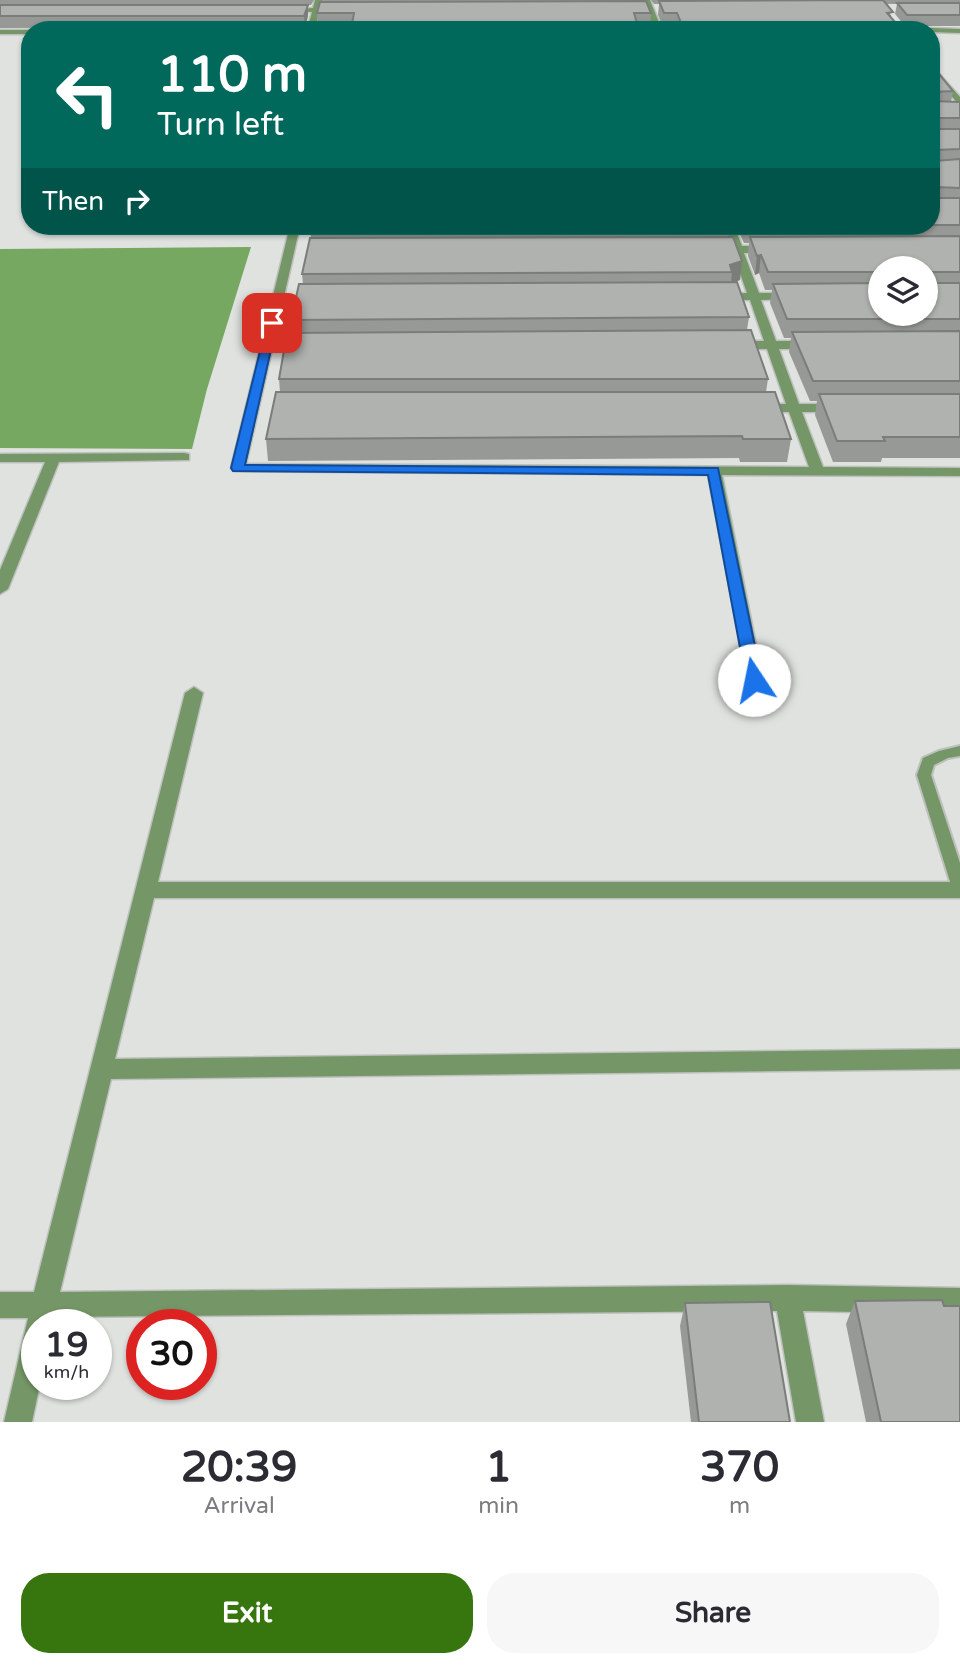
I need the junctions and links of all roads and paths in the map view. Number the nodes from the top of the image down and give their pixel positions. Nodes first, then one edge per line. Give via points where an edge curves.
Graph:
1 (319, 0) edge
2 (646, 0) edge
3 (275, 10) edge
4 (316, 10) junction
5 (344, 10) edge
6 (636, 10) edge
7 (650, 10) junction
8 (663, 10) edge
9 (313, 21) edge
10 (654, 21) edge
11 (940, 30) edge
12 (960, 31) edge
13 (0, 32) edge
14 (21, 32) edge
15 (940, 78) edge
16 (943, 82) joint
17 (960, 103) edge
18 (293, 235) edge
19 (732, 235) edge
20 (779, 249) edge
21 (289, 250) junction
22 (303, 250) dead end
23 (709, 250) edge
24 (737, 250) junction
25 (804, 296) edge
26 (700, 297) edge
27 (754, 297) junction
28 (278, 299) junction
29 (292, 299) dead end
30 (772, 345) junction
31 (826, 345) edge
32 (717, 346) edge
33 (266, 348) junction
34 (280, 348) dead end
35 (739, 408) edge
36 (794, 408) junction
37 (850, 408) edge
38 (184, 457) dead end
39 (0, 458) edge
40 (54, 458) junction
41 (714, 471) junction
42 (817, 471) junction
43 (960, 472) edge
44 (0, 589) edge
45 (754, 680) dead end
46 (194, 693) dead end
47 (960, 751) edge
48 (960, 889) edge
49 (148, 890) junction
50 (960, 1059) edge
51 (102, 1069) junction
52 (789, 1298) junction
53 (960, 1301) edge
54 (0, 1305) edge
55 (42, 1309) edge
56 (21, 1310) edge
57 (112, 1313) edge
58 (23, 1400) edge
59 (18, 1422) edge
60 (810, 1422) edge

1 - 4 street
2 - 7 street
3 - 4 street
4 - 5 street
4 - 9 street
6 - 7 street
7 - 8 street
7 - 10 street
11 - 12 street
13 - 14 street
15 - 16 street
16 - 17 street
18 - 21 street
19 - 24 street
20 - 24 street
21 - 22 street
21 - 28 street
23 - 24 street
24 - 27 street
25 - 27 street
26 - 27 street
27 - 30 street
28 - 29 street
28 - 33 street
30 - 31 street
30 - 32 street
30 - 36 street
33 - 34 street
33 - 41 street via 259,408 238,468
35 - 36 street
36 - 37 street
36 - 42 street
38 - 40 street
39 - 40 street
40 - 44 street
41 - 42 street
41 - 45 street
42 - 43 street
46 - 49 street
47 - 48 lane via 928,762 924,775
48 - 49 street
49 - 51 street
50 - 51 street
51 - 55 street
52 - 53 street
52 - 57 street
52 - 60 street
54 - 56 street
58 - 59 street

